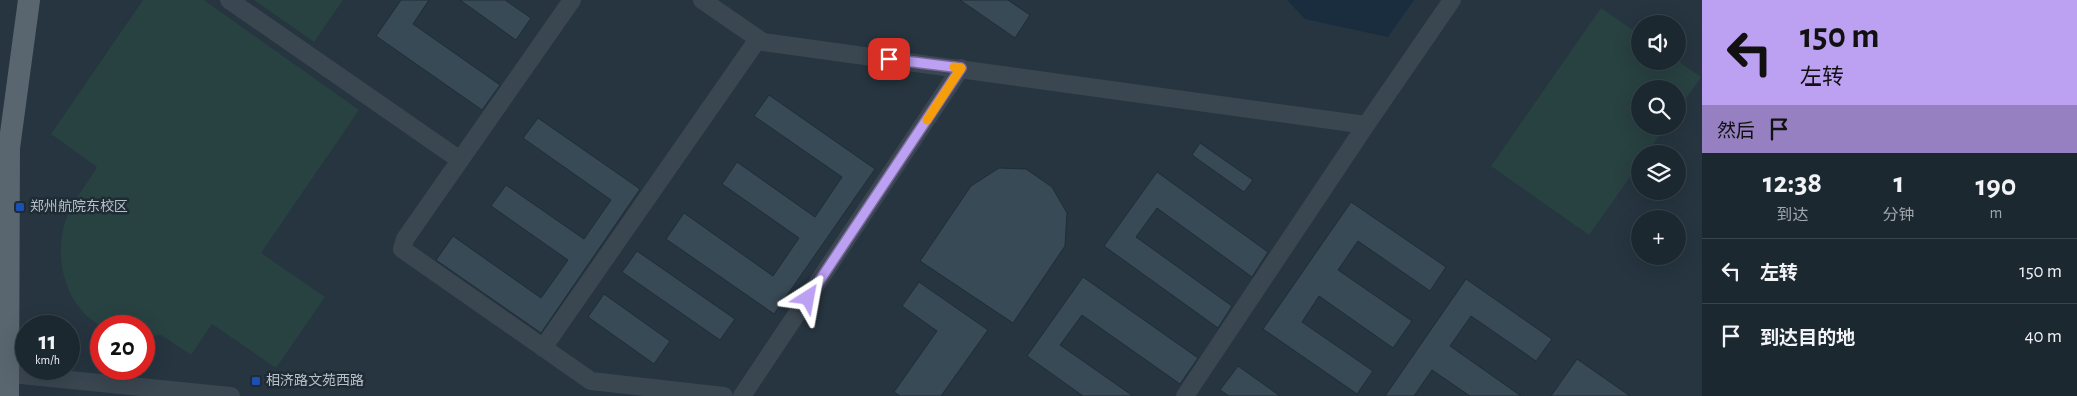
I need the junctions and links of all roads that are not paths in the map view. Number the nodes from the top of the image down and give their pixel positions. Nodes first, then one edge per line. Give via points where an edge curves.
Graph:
1 (29, 0) edge
2 (228, 0) edge
3 (572, 0) edge
4 (1452, 0) edge
5 (712, 3) edge
6 (758, 39) junction
7 (961, 68) junction
8 (1366, 125) junction
9 (460, 160) junction
10 (543, 348) junction
11 (4, 373) edge
12 (8, 396) edge
13 (231, 396) edge
14 (724, 396) edge
15 (742, 396) edge
16 (1185, 396) edge

1 - 11 main road via 9,148
2 - 9 street
3 - 9 street
4 - 8 street
5 - 6 street
6 - 7 street
6 - 10 street
7 - 8 street
7 - 15 street
8 - 16 street
9 - 10 street via 405,239 402,249
10 - 14 street via 592,382
11 - 12 main road
11 - 13 street

